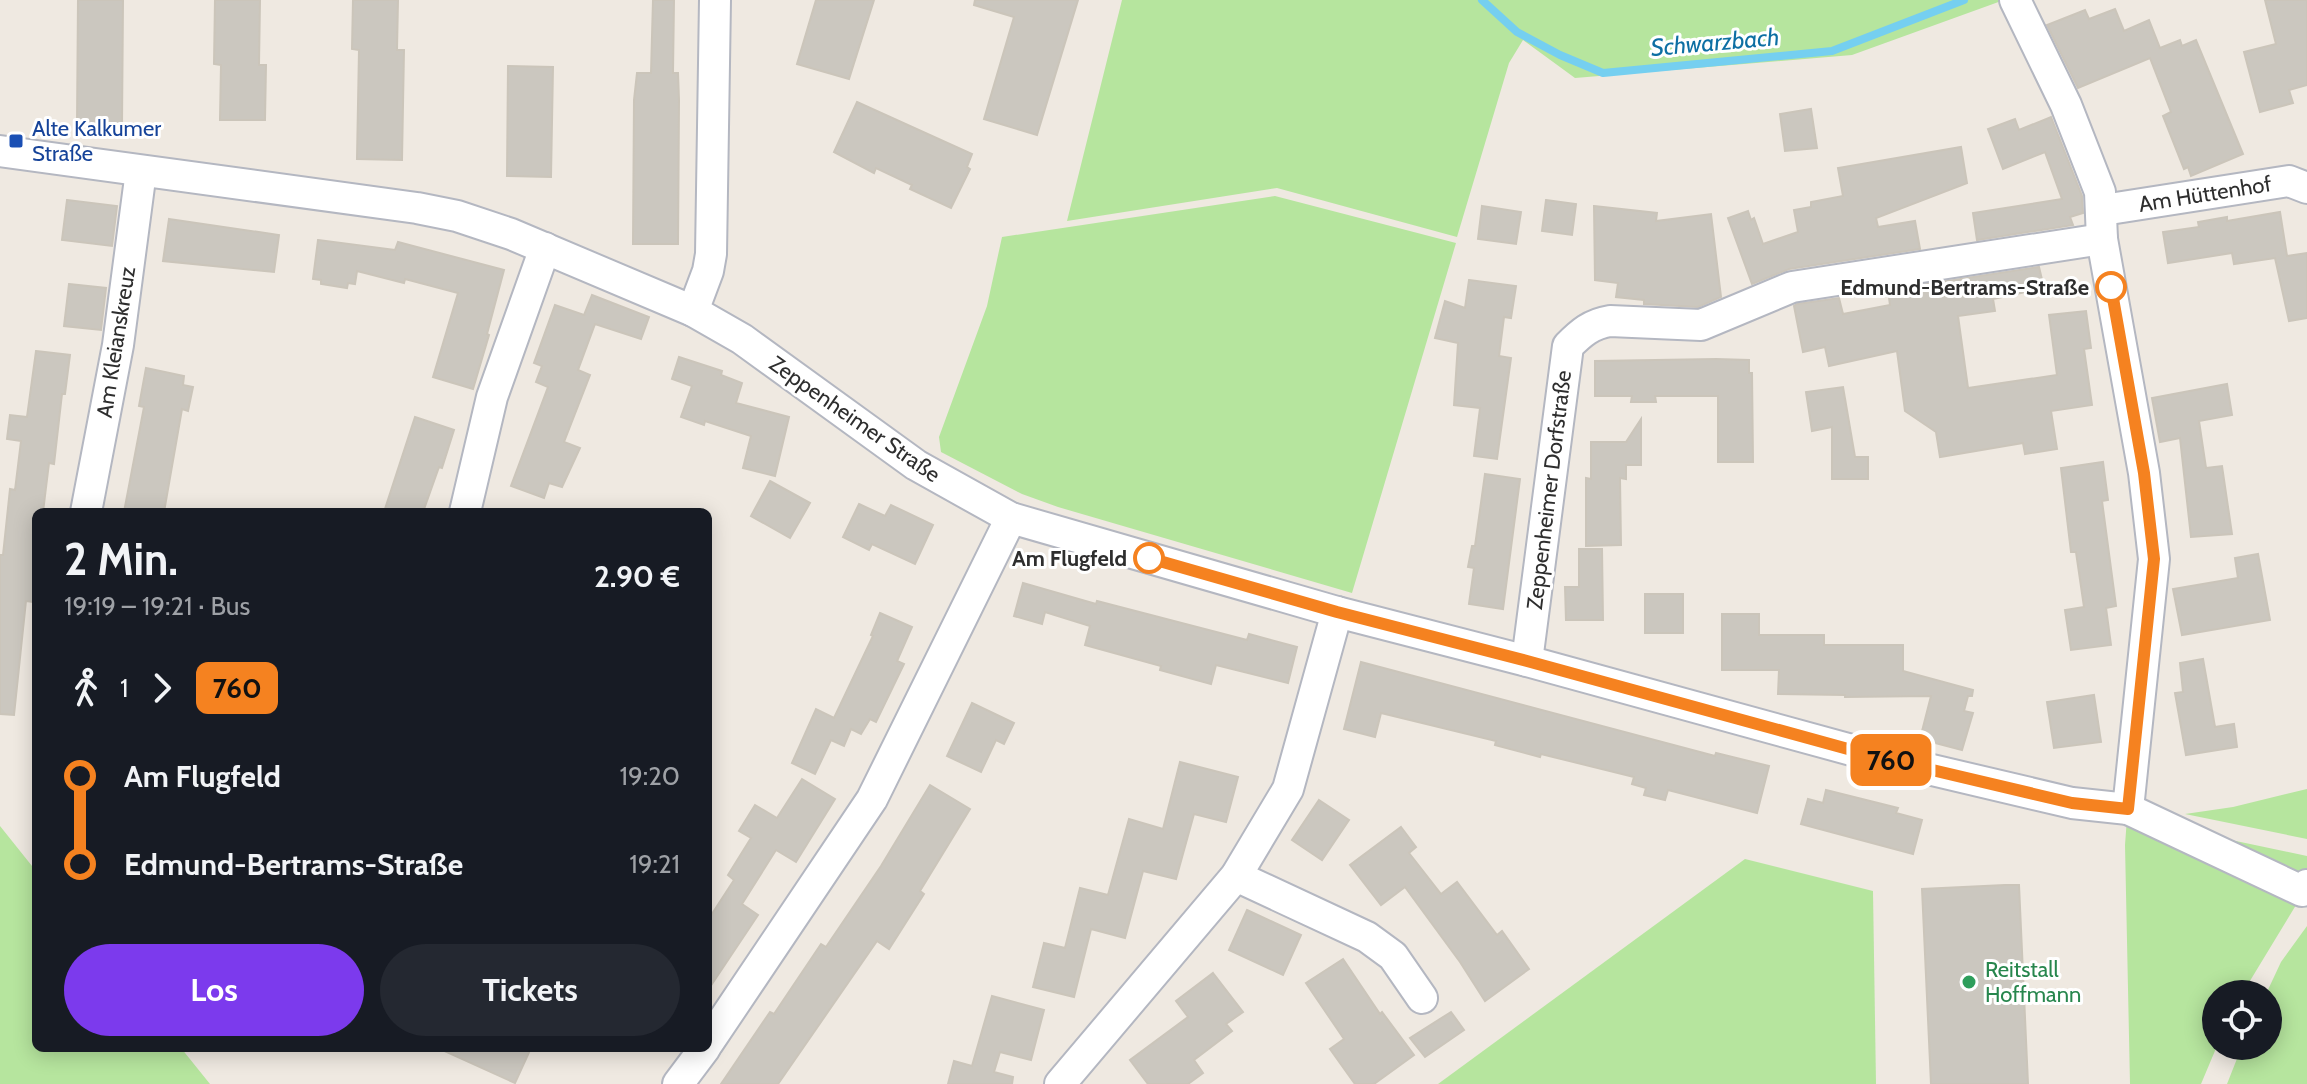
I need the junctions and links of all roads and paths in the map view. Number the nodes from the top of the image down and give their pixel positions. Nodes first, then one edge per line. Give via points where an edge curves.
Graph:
1 (715, 0) edge
2 (2015, 0) edge
3 (0, 151) edge
4 (141, 171) junction
5 (2307, 188) edge
6 (2102, 224) junction
7 (545, 248) junction
8 (693, 311) junction
9 (87, 508) edge
10 (466, 508) edge
11 (1011, 518) junction
12 (1337, 612) junction
13 (1527, 661) junction
14 (2128, 809) junction
15 (1236, 876) junction
16 (2307, 885) edge
17 (1422, 998) dead end
18 (712, 1037) edge
19 (702, 1052) edge
20 (678, 1084) edge
21 (1060, 1084) edge

1 - 8 street via 711,254
2 - 6 street via 2066,105 2100,192
3 - 4 street, Zeppenheimer Straße
4 - 7 street, Zeppenheimer Straße via 417,208 457,216
4 - 9 street, Am Kleianskreuz via 118,345
5 - 6 street, Am Hüttenhof via 2289,181
6 - 13 street, Zeppenheimer Dorfstraße via 1792,287 1701,325 1610,321 1581,332 1568,346
6 - 14 street via 2154,559
7 - 8 street, Zeppenheimer Straße
7 - 10 street via 492,397
8 - 11 street, Zeppenheimer Straße via 742,339 916,465
11 - 12 street, Zeppenheimer Straße
11 - 18 street via 872,799
12 - 13 street, Zeppenheimer Straße
12 - 15 street via 1288,789
13 - 14 street, Zeppenheimer Straße via 1877,757 2072,803
14 - 16 street, Zeppenheimer Straße via 2302,891
15 - 17 street via 1367,937 1393,956
15 - 21 street
19 - 20 street

